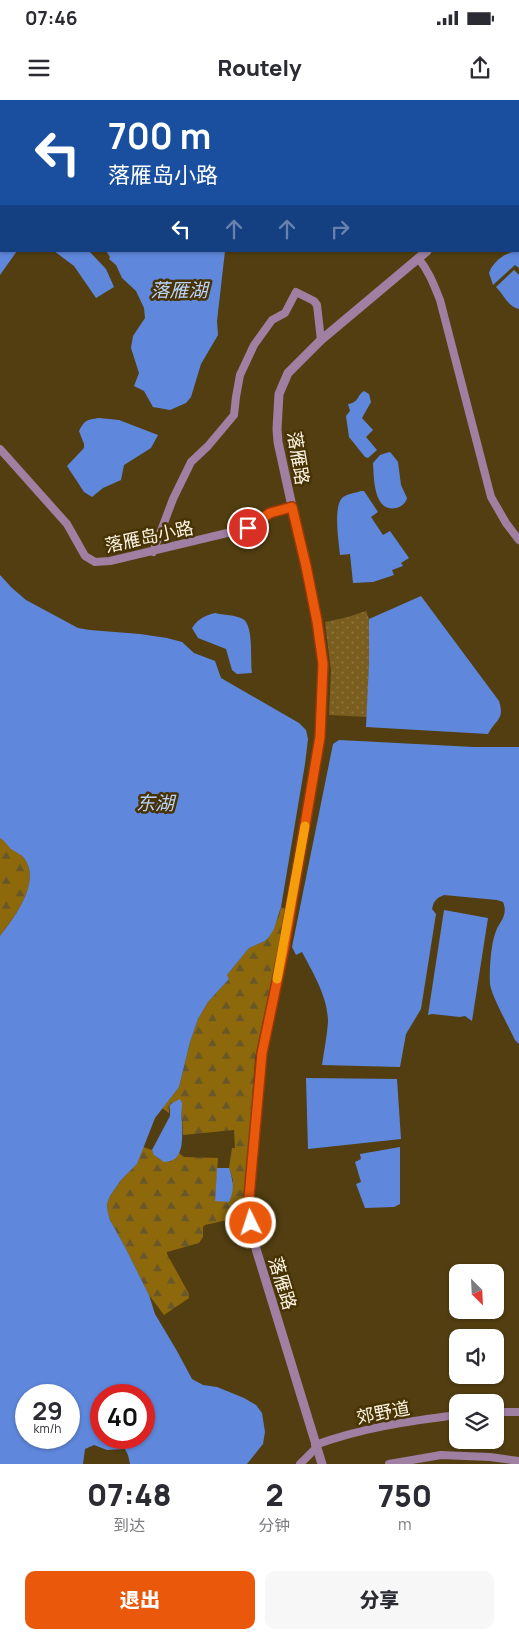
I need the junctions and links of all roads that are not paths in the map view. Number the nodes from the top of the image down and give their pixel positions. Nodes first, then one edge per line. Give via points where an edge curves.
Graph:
1 (426, 252) edge
2 (418, 258) junction
3 (321, 340) junction
4 (0, 449) edge
5 (292, 507) junction
6 (519, 540) edge
7 (153, 552) junction
8 (504, 1412) edge
9 (519, 1412) edge
10 (449, 1416) edge
11 (316, 1447) junction
12 (519, 1461) edge
13 (300, 1464) edge
14 (322, 1464) edge
15 (388, 1464) edge

1 - 2 street, 落雁路
2 - 3 street, 落雁路
2 - 6 street via 440,300 491,497
3 - 5 street, 落雁路 via 288,373 279,394 278,442
3 - 7 street via 317,305 296,292 285,313 272,320 254,345 240,375 234,415 191,462
4 - 7 street, 落雁岛小路 via 67,524 89,560 101,562
5 - 7 street, 落雁岛小路 via 270,513 244,530
5 - 11 street, 落雁路 via 323,664 320,737 284,948 262,1053 248,1208 253,1239
8 - 9 street
10 - 11 street, 郊野道 via 366,1429
11 - 13 street, 郊野道
11 - 14 street, 落雁路
12 - 15 street via 441,1455

